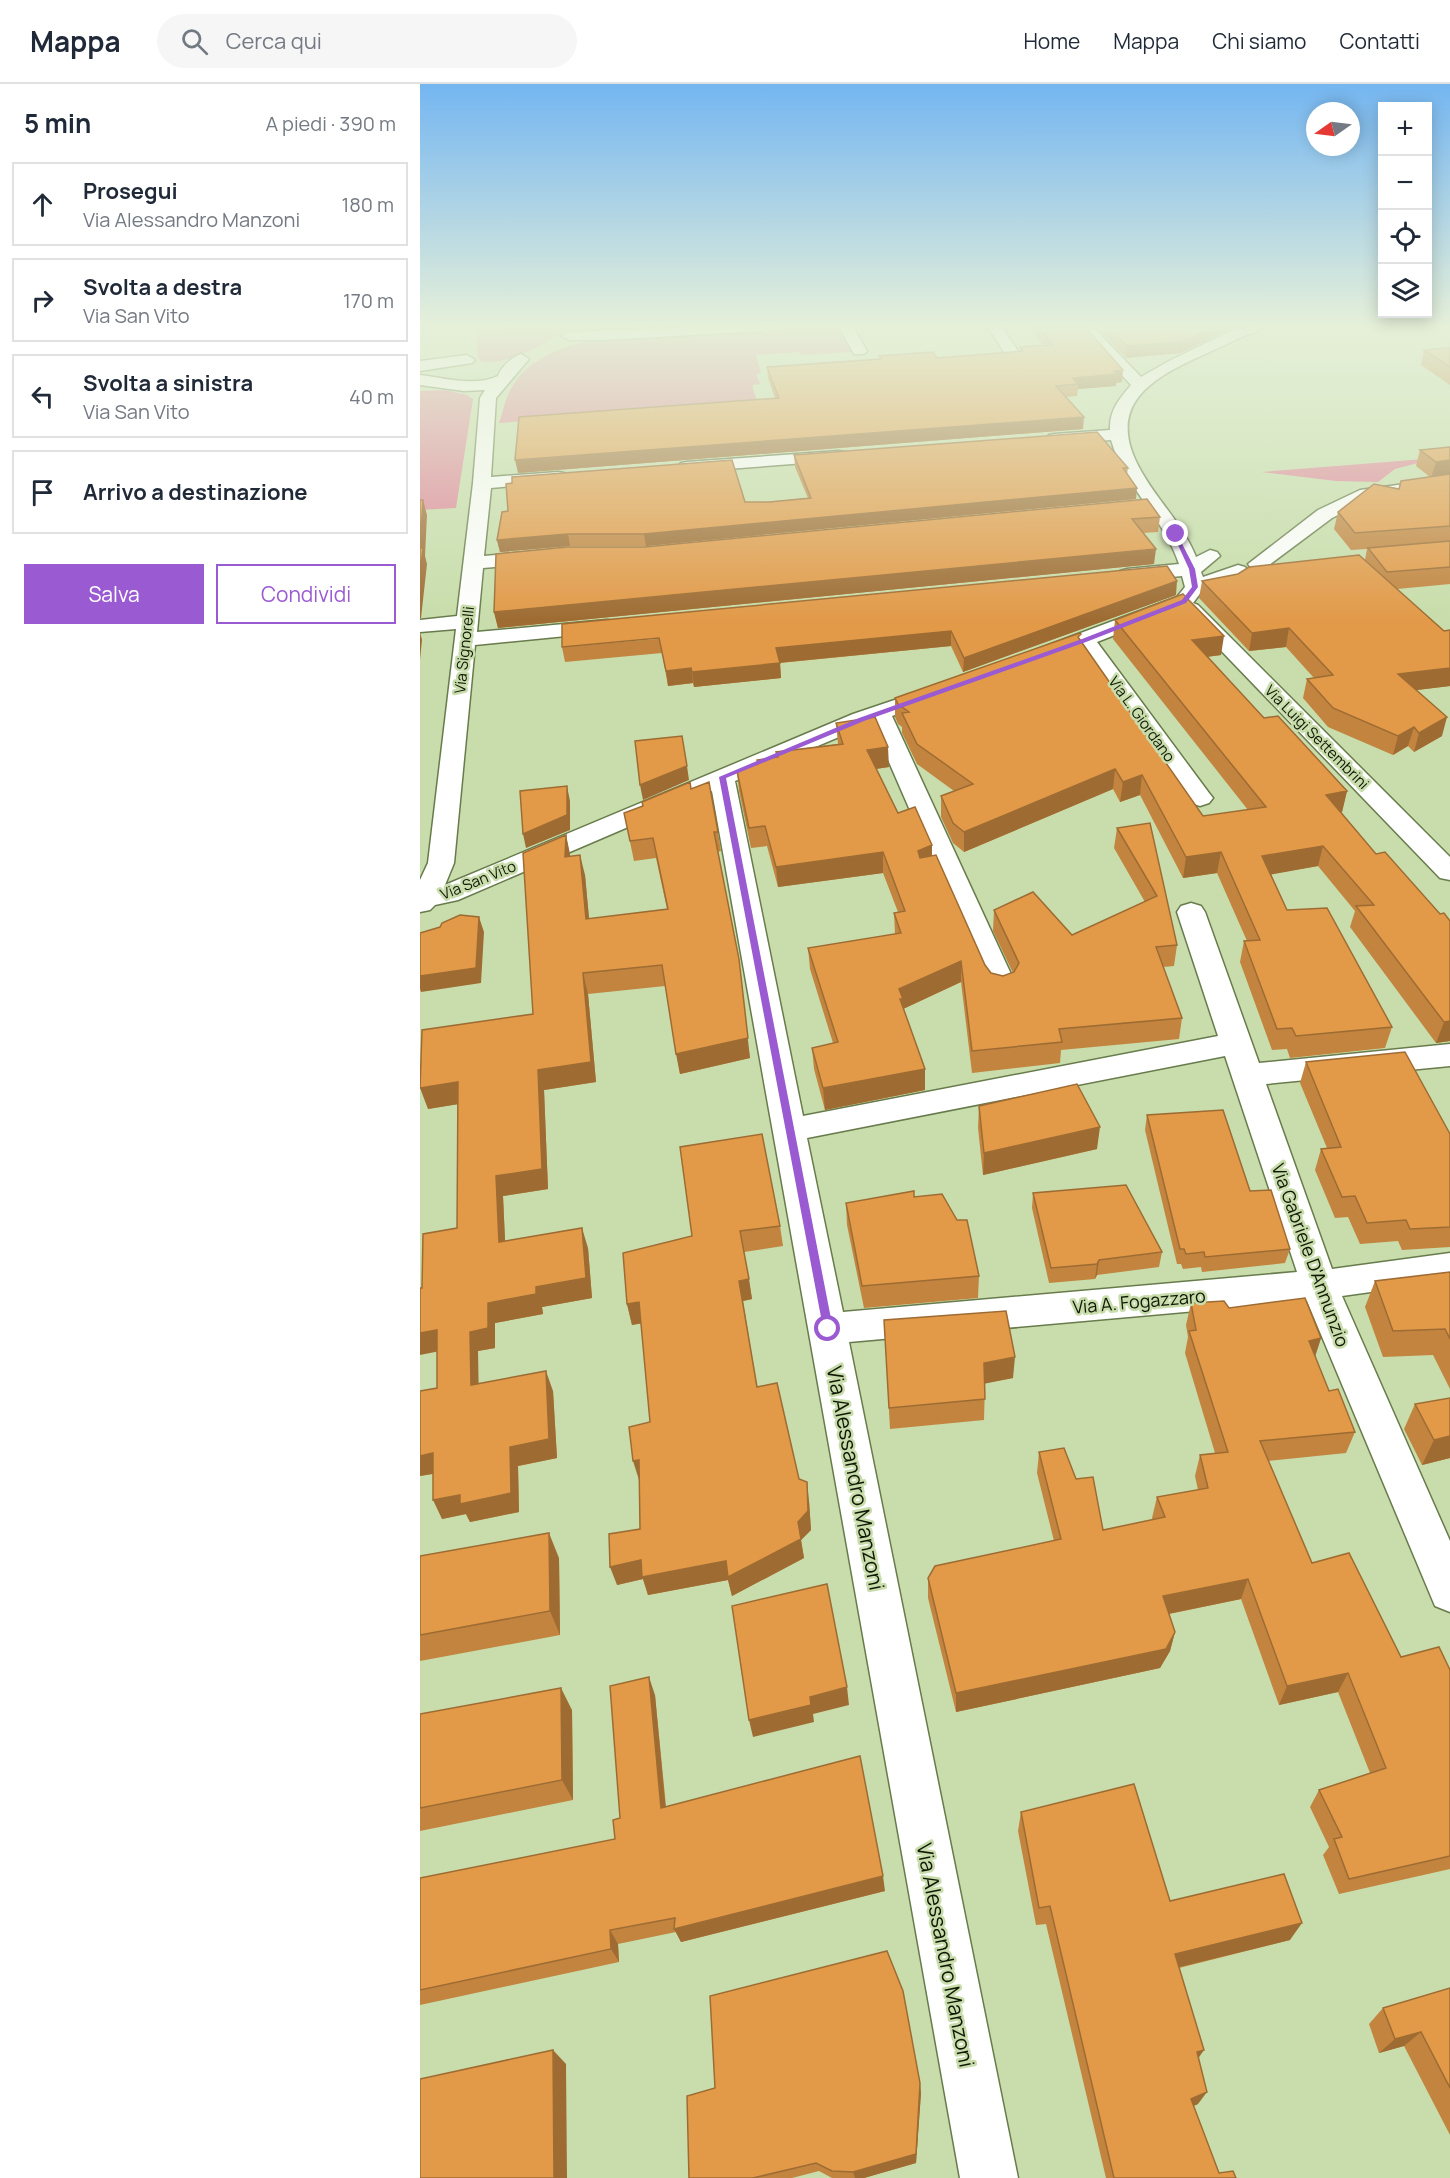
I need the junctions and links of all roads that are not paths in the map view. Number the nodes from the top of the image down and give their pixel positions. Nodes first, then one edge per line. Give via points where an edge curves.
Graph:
1 (488, 425) edge
2 (1120, 425) edge
3 (1118, 434) junction
4 (1036, 440) edge
5 (859, 454) edge
6 (670, 469) edge
7 (576, 476) edge
8 (482, 483) junction
9 (1450, 483) edge
10 (1154, 505) junction
11 (1130, 507) edge
12 (1176, 534) junction
13 (559, 555) edge
14 (473, 563) junction
15 (1220, 564) junction
16 (1108, 577) edge
17 (632, 624) edge
18 (420, 626) edge
19 (466, 631) junction
20 (1084, 640) junction
21 (1019, 663) edge
22 (954, 686) edge
23 (879, 713) junction
24 (722, 777) junction
25 (1200, 798) dead end
26 (1450, 872) edge
27 (422, 901) edge
28 (1191, 912) dead end
29 (1001, 985) edge
30 (1450, 1055) edge
31 (1241, 1059) junction
32 (790, 1130) junction
33 (1450, 1266) edge
34 (1319, 1286) junction
35 (828, 1329) junction
36 (1450, 1591) edge
37 (989, 2178) edge

1 - 8 street, Via Signorelli
2 - 3 street
3 - 4 street
3 - 10 street via 1123,454
5 - 6 street
7 - 8 street
8 - 14 street, Via Signorelli
9 - 15 street via 1366,494 1336,507 1282,556
10 - 11 street
10 - 12 street
12 - 15 street
12 - 15 street
13 - 14 street
14 - 19 street, Via Signorelli
15 - 16 street
15 - 20 street
15 - 26 street, Via Luigi Settembrini
17 - 19 street
18 - 19 street
19 - 27 street, Via Signorelli via 441,863
20 - 21 street
20 - 25 street, Via L. Giordano
22 - 23 street, Via San Vito
23 - 24 street, Via San Vito
23 - 29 street
24 - 27 street, Via San Vito via 448,894
24 - 32 street, Via Alessandro Manzoni
28 - 31 street, Via Gabriele D'Annunzio
30 - 31 street
31 - 32 street
31 - 34 street, Via Gabriele D'Annunzio
32 - 35 street, Via Alessandro Manzoni
33 - 34 street, Via A. Fogazzaro
34 - 35 street, Via A. Fogazzaro
34 - 36 street, Via Gabriele D'Annunzio
35 - 37 street, Via Alessandro Manzoni

